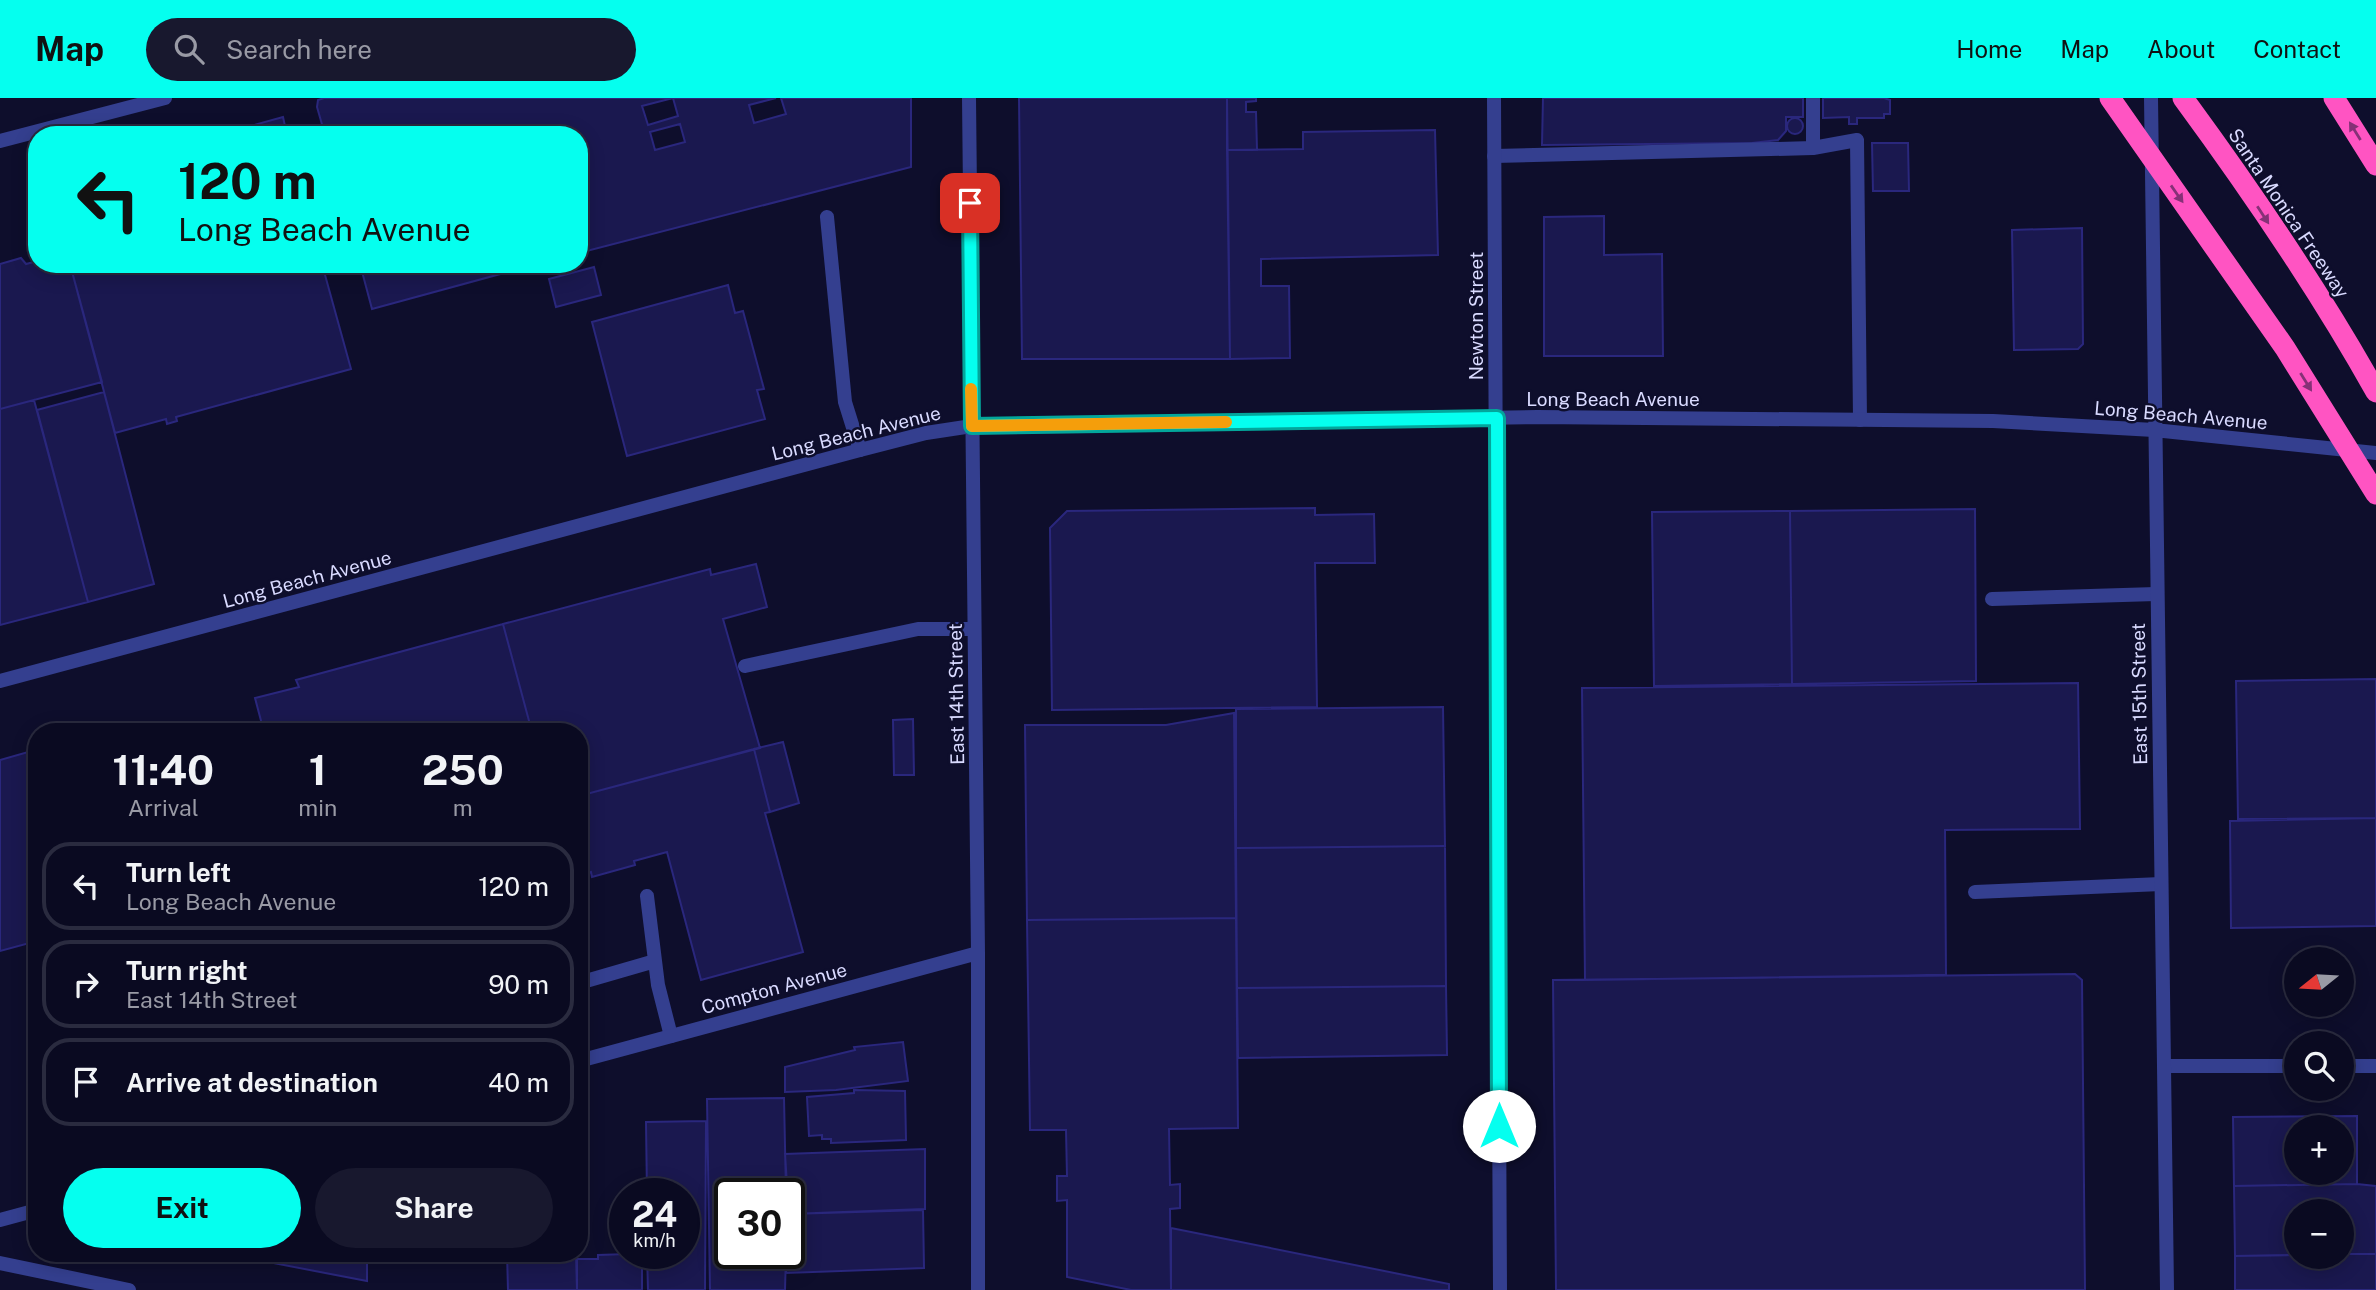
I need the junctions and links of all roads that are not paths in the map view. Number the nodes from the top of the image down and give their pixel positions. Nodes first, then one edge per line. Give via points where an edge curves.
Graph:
1 (165, 98) edge
2 (969, 98) edge
3 (1494, 98) edge
4 (1813, 98) edge
5 (2110, 98) edge
6 (2151, 98) edge
7 (2183, 98) edge
8 (2334, 98) edge
9 (58, 126) edge
10 (28, 134) edge
11 (0, 141) edge
12 (1813, 148) junction
13 (1494, 156) junction
14 (2376, 165) edge
15 (827, 217) dead end
16 (2376, 392) edge
17 (1497, 418) junction
18 (1860, 420) junction
19 (972, 426) junction
20 (2154, 430) junction
21 (860, 450) junction
22 (2376, 453) edge
23 (2376, 494) edge
24 (2156, 594) junction
25 (1992, 599) dead end
26 (974, 629) junction
27 (745, 666) dead end
28 (0, 681) edge
29 (2161, 884) junction
30 (1975, 892) dead end
31 (647, 896) dead end
32 (978, 953) junction
33 (655, 961) junction
34 (588, 981) edge
35 (671, 1036) junction
36 (588, 1059) edge
37 (2164, 1066) junction
38 (2284, 1066) edge
39 (2354, 1066) edge
40 (2376, 1066) edge
41 (28, 1212) edge
42 (0, 1220) edge
43 (0, 1264) edge
44 (129, 1290) edge
45 (978, 1290) edge
46 (1500, 1290) edge
47 (2166, 1290) edge

1 - 9 street
2 - 19 street, East 14th Street
3 - 13 street, Newton Street
4 - 12 street
5 -> 23 highway via 2285,348
6 - 20 street, East 15th Street
7 -> 16 highway, Santa Monica Freeway via 2353,350
14 -> 8 highway
10 - 11 street
12 - 13 street
12 - 18 street via 1857,140
13 - 17 street, Newton Street
15 - 21 street via 845,402
17 - 18 street, Long Beach Avenue
17 - 19 street, Long Beach Avenue
17 - 46 street, Newton Street
18 - 20 street, Long Beach Avenue via 1993,421
19 - 21 street, Long Beach Avenue
19 - 26 street, East 14th Street
20 - 22 street, Long Beach Avenue
20 - 24 street, East 15th Street
21 - 28 street, Long Beach Avenue
24 - 25 street
24 - 29 street, East 15th Street
26 - 27 street via 919,629
26 - 32 street, East 14th Street
29 - 30 street
29 - 37 street, East 15th Street
31 - 33 street
32 - 35 street, Compton Avenue
32 - 45 street, East 14th Street
33 - 34 street
33 - 35 street
35 - 36 street, Compton Avenue
37 - 38 street
37 - 47 street, East 15th Street
39 - 40 street
41 - 42 street
43 - 44 street

